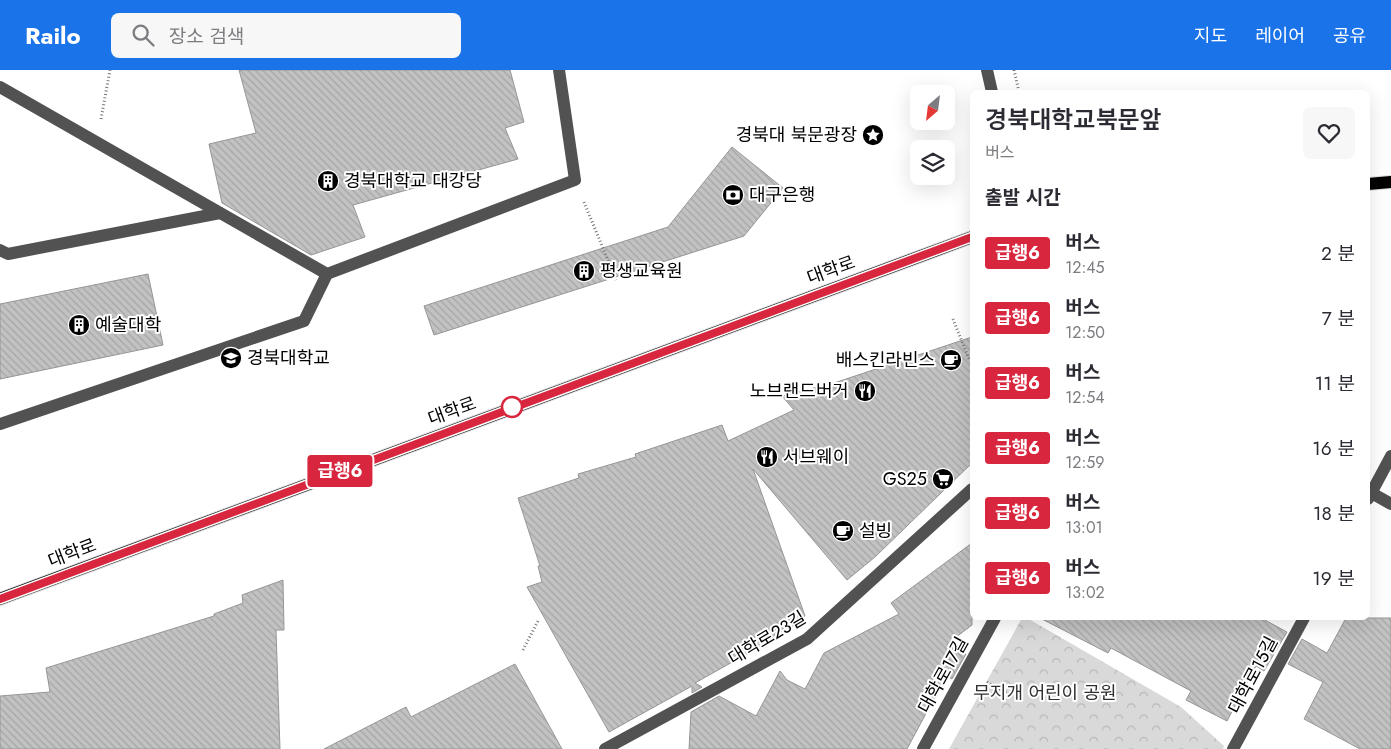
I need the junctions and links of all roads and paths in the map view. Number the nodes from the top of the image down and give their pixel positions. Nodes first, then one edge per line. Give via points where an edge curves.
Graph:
1 (110, 70) edge
2 (559, 70) edge
3 (987, 70) edge
4 (1014, 70) edge
5 (0, 87) edge
6 (992, 90) edge
7 (1019, 90) edge
8 (97, 142) junction
9 (575, 180) junction
10 (1391, 182) edge
11 (1370, 184) edge
12 (220, 213) junction
13 (970, 238) edge
14 (0, 250) edge
15 (327, 274) junction
16 (616, 280) dead end
17 (953, 319) dead end
18 (969, 359) dead end
19 (0, 424) edge
20 (1391, 456) edge
21 (970, 491) edge
22 (1370, 493) edge
23 (1370, 495) edge
24 (1391, 504) edge
25 (0, 599) edge
26 (994, 620) edge
27 (1303, 620) edge
28 (538, 621) dead end
29 (523, 650) dead end
30 (966, 671) junction
31 (1019, 700) dead end
32 (616, 747) edge
33 (923, 749) edge
34 (1233, 749) edge

1 - 8 path
2 - 9 street
3 - 6 street
4 - 7 path
5 - 8 street
8 - 12 street
9 - 15 street
9 - 16 path
10 - 11 main road
12 - 14 street via 8,254
12 - 15 street
13 - 25 main road, 대학로
15 - 19 street via 304,321
17 - 18 path
20 - 22 street
21 - 32 street, 대학로23길 via 807,639
23 - 24 street
26 - 30 street, 대학로17길
27 - 34 street, 대학로15길
28 - 29 path
30 - 31 path
30 - 33 street, 대학로17길

